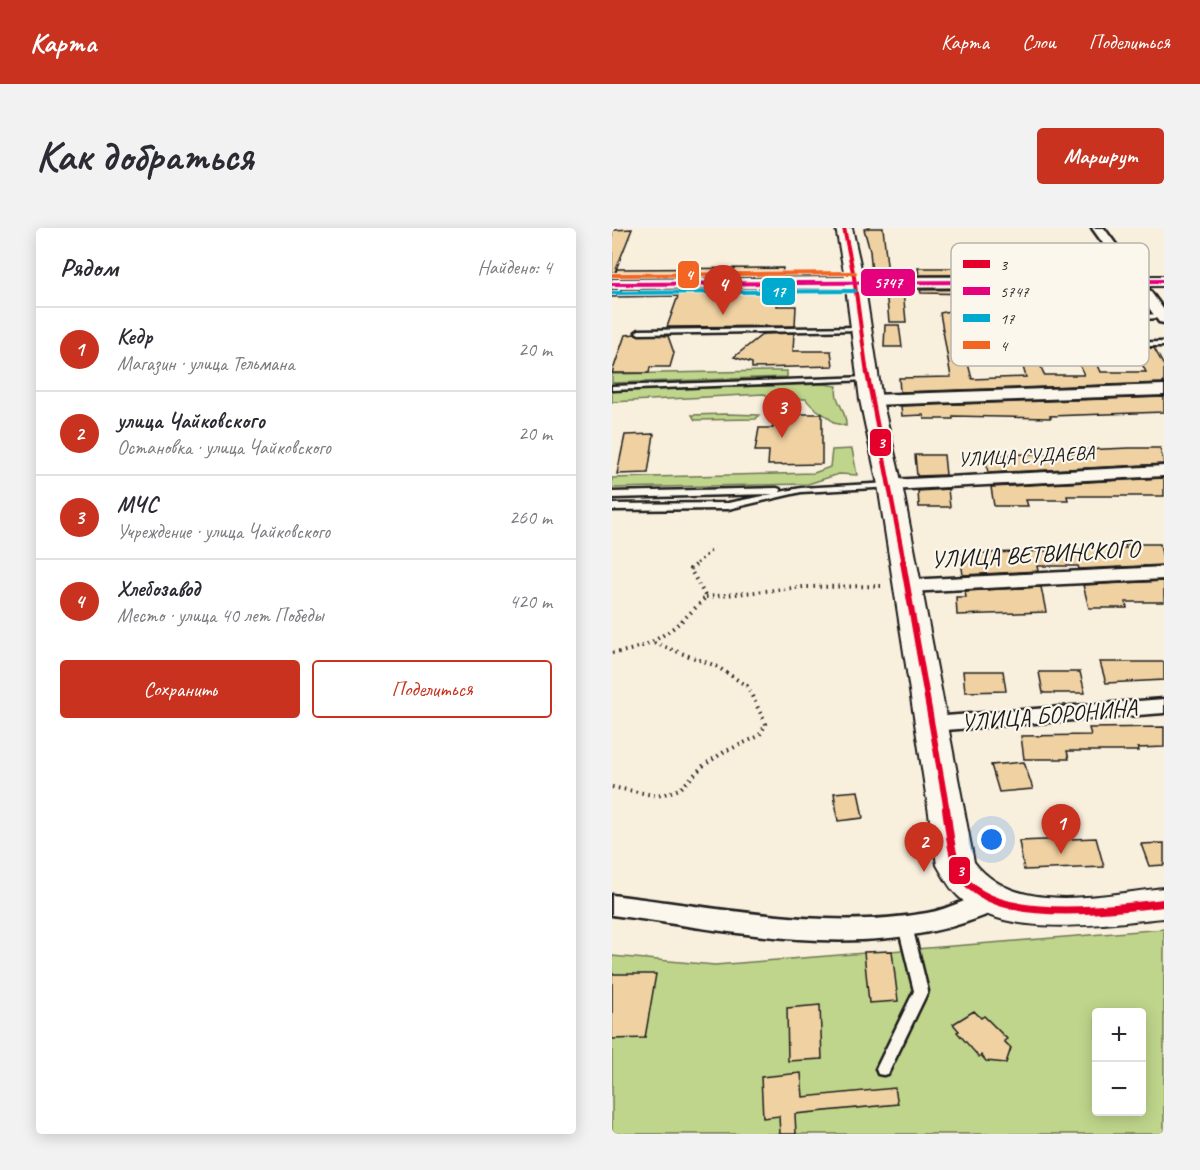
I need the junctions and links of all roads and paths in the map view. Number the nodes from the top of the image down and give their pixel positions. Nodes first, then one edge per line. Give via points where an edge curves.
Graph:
1 (844, 228) edge
2 (1098, 228) edge
3 (1109, 243) edge
4 (855, 282) junction
5 (951, 282) edge
6 (612, 284) edge
7 (1149, 297) edge
8 (1163, 317) edge
9 (861, 329) junction
10 (639, 332) dead end
11 (1149, 344) edge
12 (1164, 344) edge
13 (612, 388) edge
14 (869, 390) junction
15 (1164, 390) edge
16 (1164, 471) edge
17 (890, 485) junction
18 (801, 490) junction
19 (612, 495) edge
20 (612, 507) edge
21 (712, 550) dead end
22 (1164, 573) edge
23 (908, 586) junction
24 (706, 597) junction
25 (654, 643) junction
26 (612, 653) edge
27 (1164, 706) edge
28 (933, 724) junction
29 (612, 787) edge
30 (992, 901) junction
31 (1164, 903) edge
32 (612, 905) edge
33 (905, 926) junction
34 (883, 1069) dead end

1 - 4 street
2 - 3 street
4 - 5 street
4 - 6 street
4 - 9 street
7 - 8 street
9 - 10 lane
9 - 14 street
11 - 12 lane
13 - 14 lane
14 - 15 street
14 - 17 street
16 - 17 street, УЛИЦА СУДАЕВА
17 - 18 lane
17 - 23 street
18 - 19 lane
18 - 20 lane via 728,506
21 - 24 path via 690,569
22 - 23 street, УЛИЦА ВЕТВИНСКОГО
23 - 24 path via 804,587
23 - 28 street
24 - 25 path via 668,637
25 - 26 path
25 - 29 path via 716,666 747,686 766,724 759,736 704,765 680,789 658,796
27 - 28 street, УЛИЦА БОРОНИНА
28 - 30 street via 956,865 963,880
30 - 31 street via 1025,910
30 - 33 street via 963,915
32 - 33 street via 783,925 865,929
33 - 34 lane via 921,991

